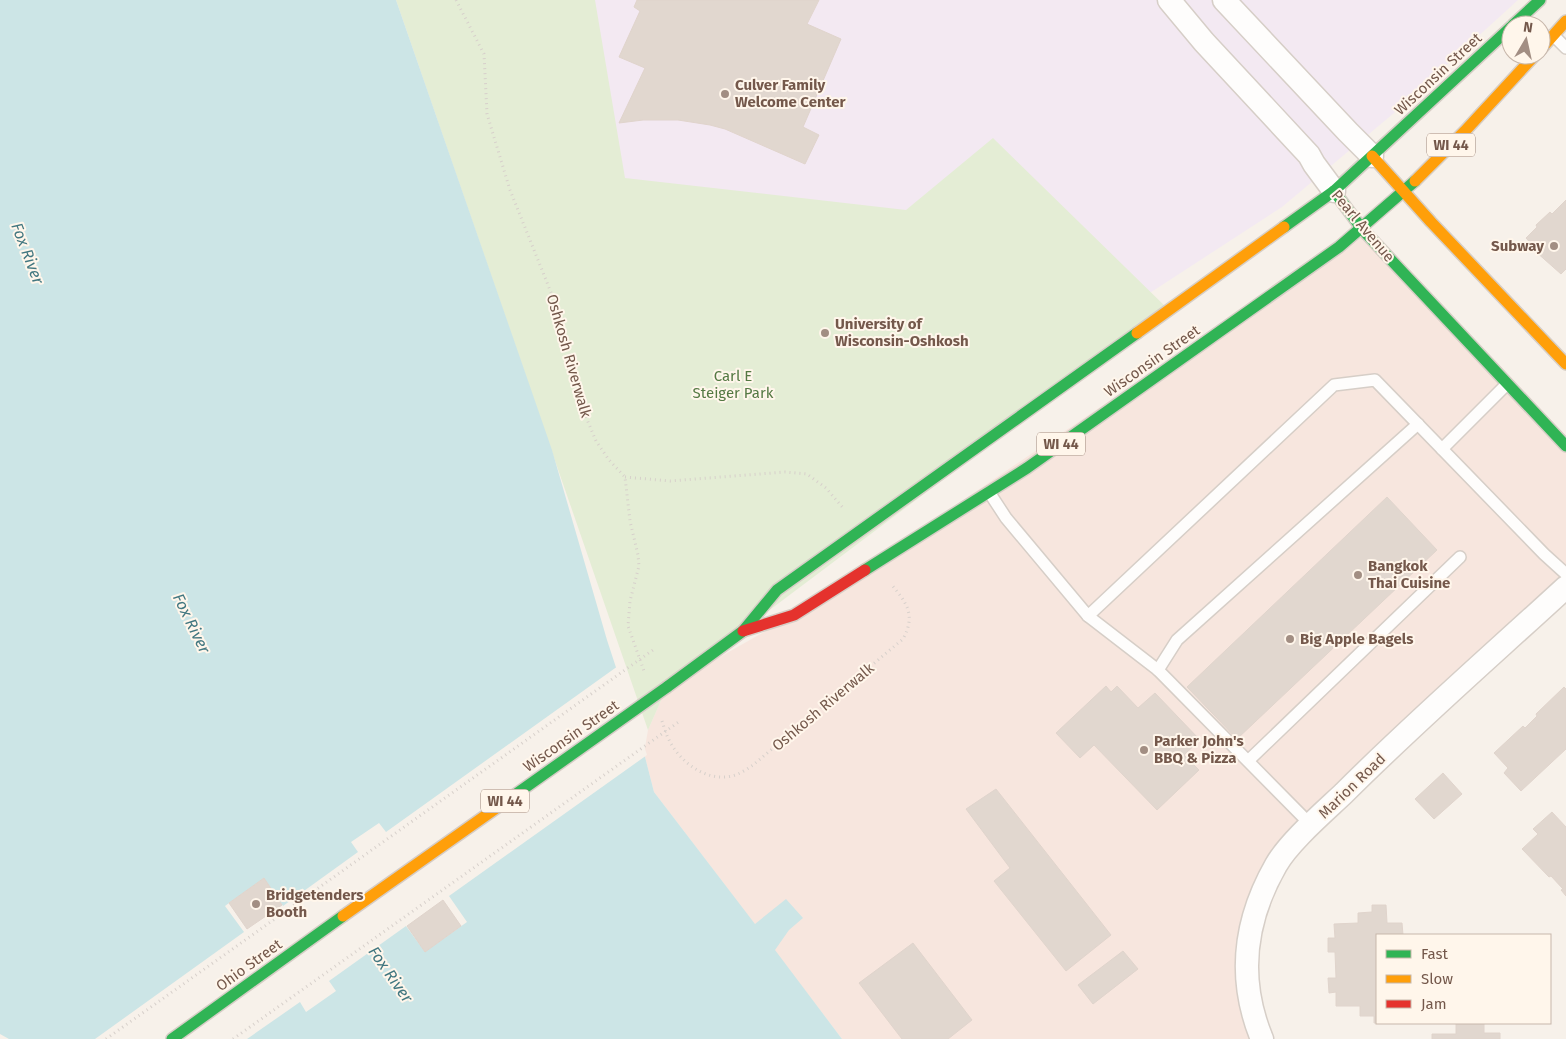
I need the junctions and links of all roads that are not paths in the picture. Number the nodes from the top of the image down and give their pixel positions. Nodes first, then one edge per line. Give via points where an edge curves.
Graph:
1 (1169, 0) edge
2 (1224, 0) edge
3 (1540, 0) edge
4 (1524, 15) edge
5 (1566, 21) edge
6 (1553, 35) junction
7 (1501, 36) edge
8 (1551, 37) edge
9 (1566, 48) edge
10 (1526, 65) edge
11 (1372, 156) junction
12 (1334, 191) junction
13 (1404, 191) junction
14 (1362, 229) junction
15 (1566, 364) edge
16 (1507, 384) junction
17 (1418, 424) junction
18 (1566, 446) edge
19 (1442, 449) junction
20 (989, 492) junction
21 (1460, 557) dead end
22 (1566, 574) edge
23 (1566, 587) edge
24 (1088, 616) junction
25 (743, 631) junction
26 (1158, 670) junction
27 (1249, 760) junction
28 (1311, 825) junction
29 (343, 916) joint
30 (172, 1039) edge
31 (1262, 1039) edge

1 - 12 street, Pearl Avenue via 1309,155
2 - 11 street
3 - 4 main road, Wisconsin Street / WI 44
5 - 6 main road
6 - 8 main road
6 - 9 lane
7 - 11 main road, Wisconsin Street / WI 44
10 - 13 main road, Wisconsin Street / WI 44 via 1492,104
11 - 12 main road, Wisconsin Street / WI 44
11 - 13 main road
12 - 14 main road, Pearl Avenue
12 - 25 main road, Wisconsin Street / WI 44 via 777,590
13 - 14 main road, Wisconsin Street / WI 44
13 - 15 main road
14 - 16 main road, Pearl Avenue
14 - 20 main road, Wisconsin Street / WI 44
16 - 18 main road, Pearl Avenue
16 - 19 lane
17 - 19 lane
17 - 24 lane via 1375,380 1334,384
17 - 26 lane via 1177,640
19 - 22 lane
20 - 24 lane via 1006,518
20 - 25 main road, Wisconsin Street / WI 44 via 794,614
21 - 27 lane
23 - 28 street, Marion Road
24 - 26 lane
25 - 29 main road, Wisconsin Street / WI 44, bridge
26 - 27 lane
27 - 28 lane
28 - 31 street, Marion Road via 1277,863 1261,894 1250,928 1246,963 1248,992
29 - 30 main road, Ohio Street / WI 44

